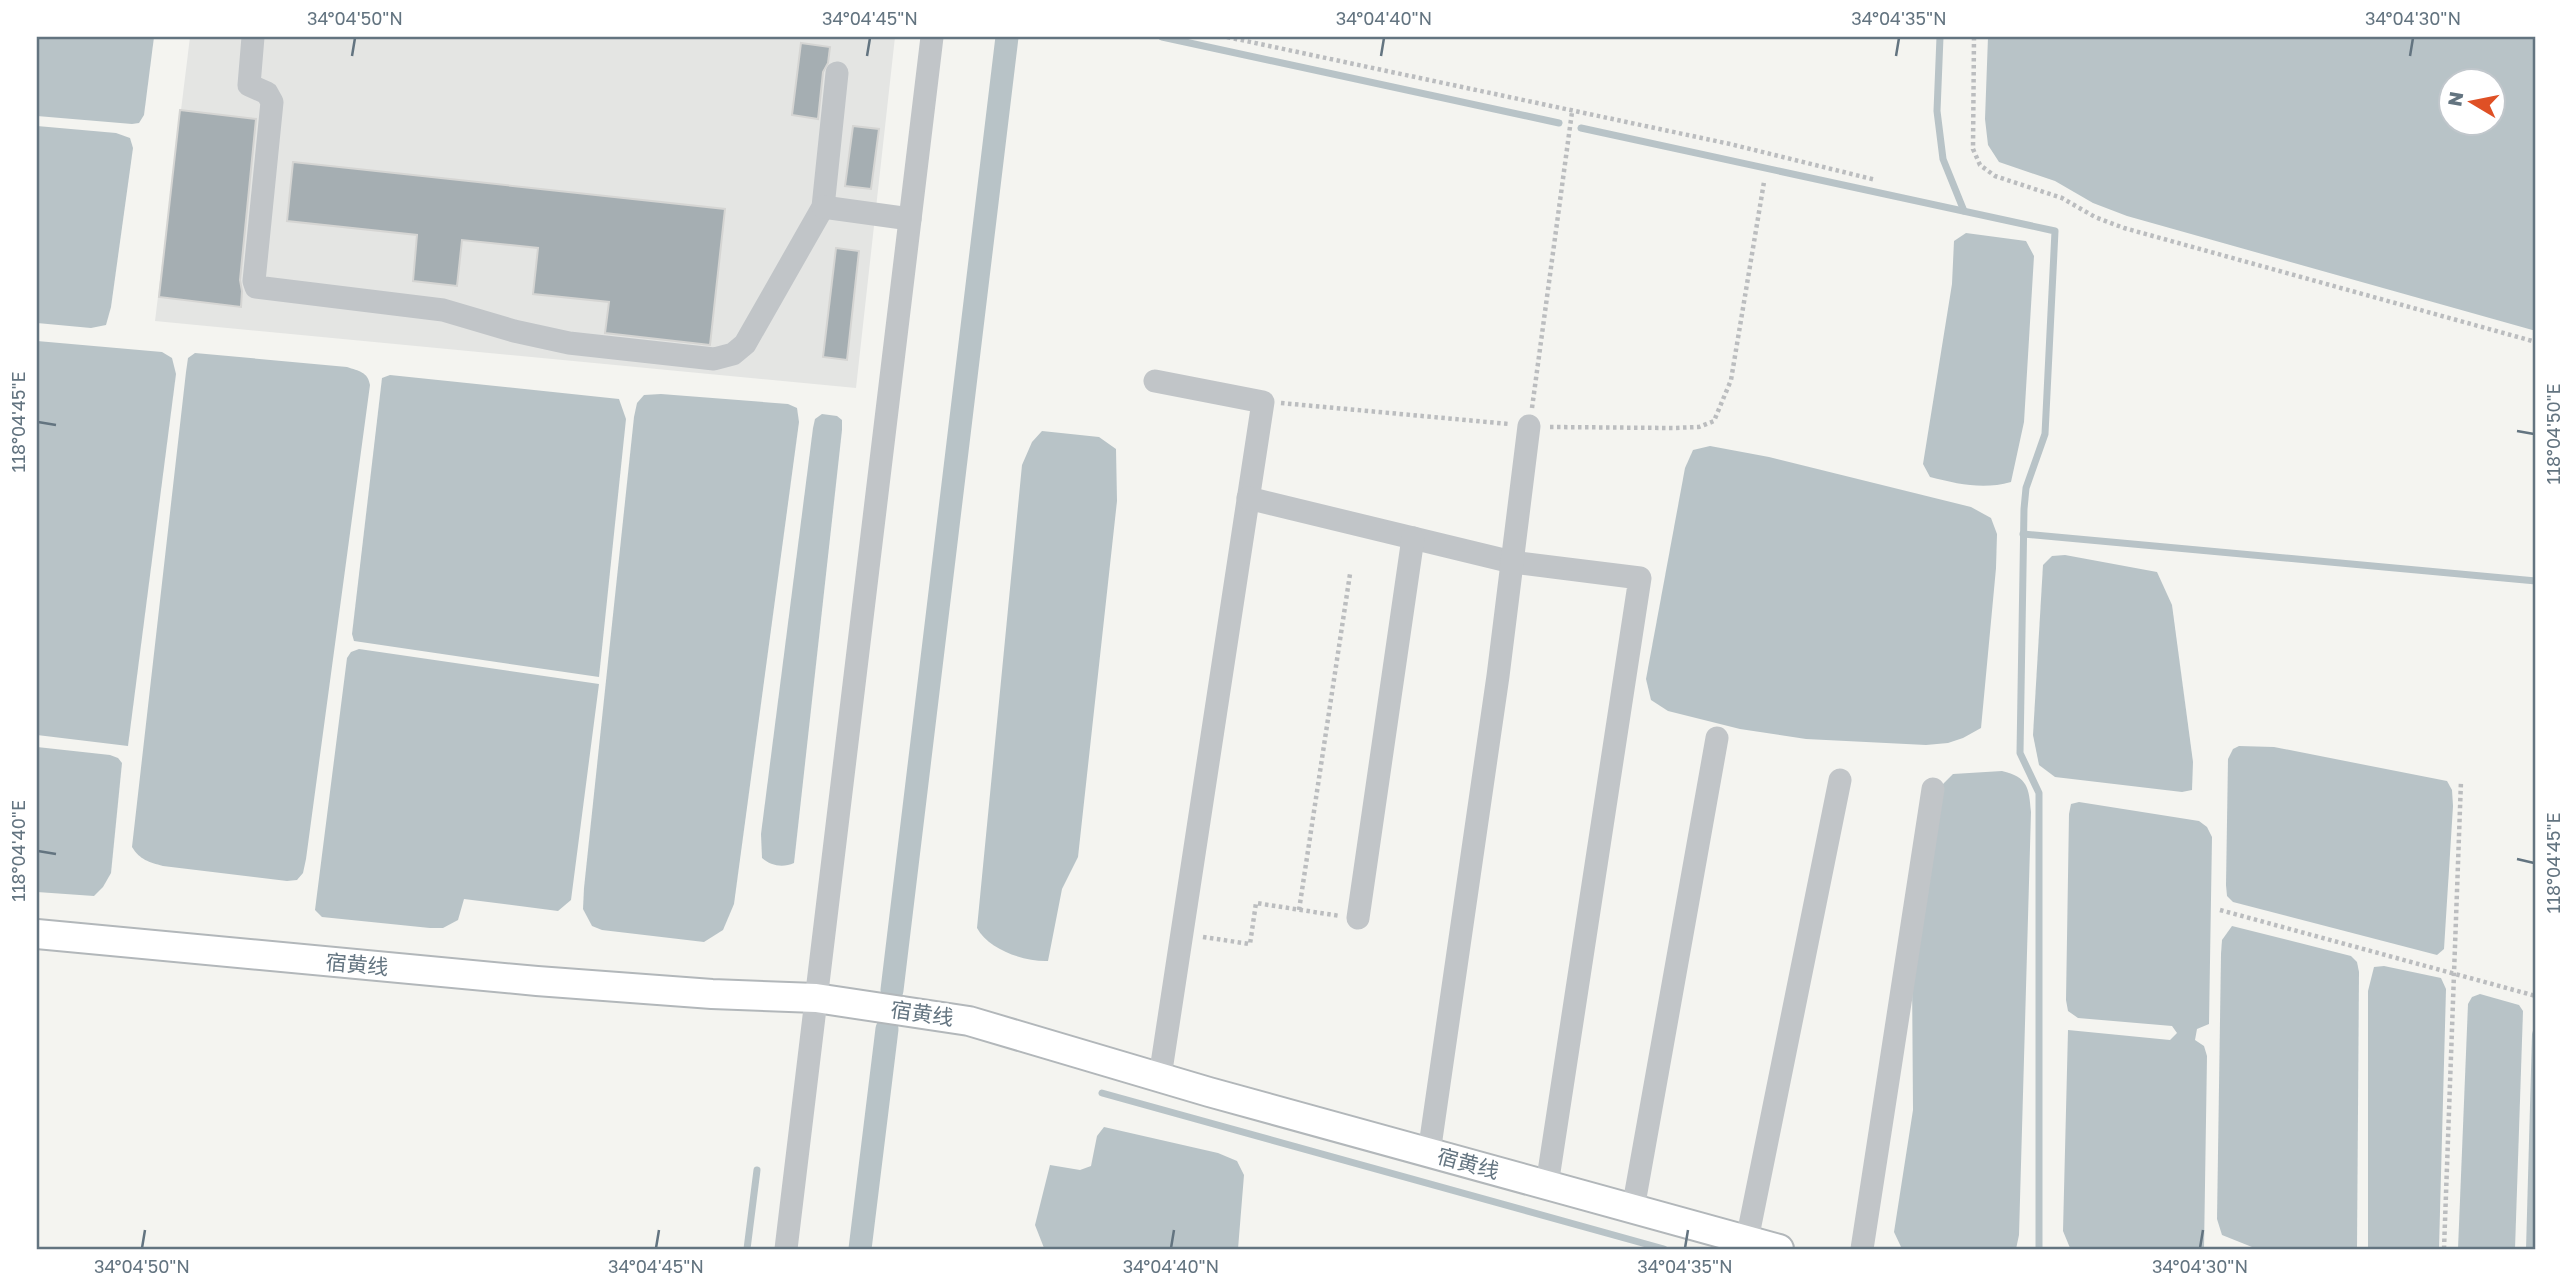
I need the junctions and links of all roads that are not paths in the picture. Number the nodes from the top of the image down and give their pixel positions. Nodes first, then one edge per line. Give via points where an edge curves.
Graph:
1 (253, 37) edge
2 (932, 37) edge
3 (837, 73) dead end
4 (823, 207) junction
5 (910, 219) junction
6 (1156, 381) dead end
7 (1529, 426) road end
8 (1248, 499) junction
9 (1413, 538) junction
10 (1512, 562) junction
11 (1717, 738) dead end
12 (1840, 780) dead end
13 (1933, 789) dead end
14 (1358, 918) road end
15 (37, 934) edge
16 (816, 998) junction
17 (1160, 1077) junction
18 (1429, 1153) junction
19 (1547, 1185) junction
20 (1633, 1209) junction
21 (1747, 1241) junction
22 (786, 1249) edge
23 (1779, 1249) edge
24 (1862, 1249) edge

1 - 4 street via 249,85 267,93 272,102 256,287 451,311 569,343 722,359 745,344
2 - 5 street
3 - 4 street
4 - 5 street
5 - 16 street
6 - 8 street via 1263,402
7 - 10 street
8 - 9 street
8 - 17 street
9 - 10 street
9 - 14 street
10 - 18 street
10 - 19 street via 1640,578
11 - 20 street
12 - 21 street
13 - 24 street
15 - 16 main road, 宿黄线 via 537,981
16 - 17 main road, 宿黄线 via 969,1021
16 - 22 street
17 - 18 main road, 宿黄线
18 - 19 main road, 宿黄线
19 - 20 main road, 宿黄线
20 - 21 main road, 宿黄线
21 - 23 main road, 宿黄线

